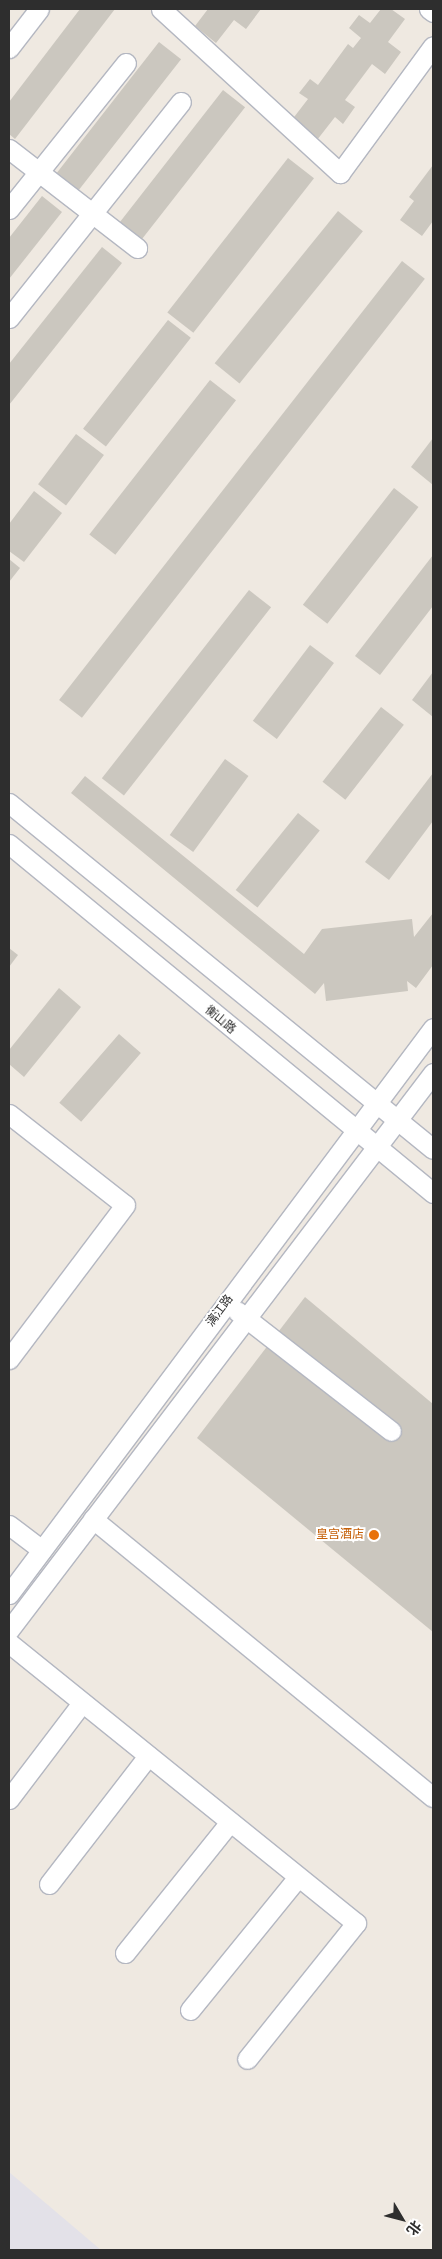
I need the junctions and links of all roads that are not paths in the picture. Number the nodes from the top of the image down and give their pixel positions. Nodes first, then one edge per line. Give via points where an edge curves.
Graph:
1 (39, 9) edge
2 (161, 9) edge
3 (430, 9) edge
4 (433, 12) edge
5 (433, 46) edge
6 (9, 48) edge
7 (126, 63) dead end
8 (181, 102) dead end
9 (9, 149) edge
10 (39, 172) junction
11 (9, 209) edge
12 (91, 215) junction
13 (137, 248) dead end
14 (9, 318) edge
15 (9, 803) edge
16 (9, 844) edge
17 (433, 1028) edge
18 (433, 1073) edge
19 (376, 1103) junction
20 (9, 1114) edge
21 (398, 1120) junction
22 (355, 1131) junction
23 (376, 1148) junction
24 (433, 1149) edge
25 (433, 1194) edge
26 (227, 1302) junction
27 (246, 1318) junction
28 (9, 1359) edge
29 (391, 1431) dead end
30 (93, 1519) junction
31 (9, 1525) edge
32 (42, 1550) junction
33 (9, 1594) edge
34 (9, 1630) edge
35 (9, 1644) edge
36 (82, 1703) junction
37 (148, 1756) junction
38 (433, 1797) edge
39 (9, 1799) edge
40 (230, 1822) junction
41 (298, 1877) junction
42 (49, 1884) dead end
43 (125, 1953) dead end
44 (190, 2010) dead end
45 (247, 2059) dead end

1 - 6 street
2 - 5 street via 340,173
3 - 4 street
7 - 10 street
8 - 12 street
9 - 10 street
10 - 11 street
10 - 12 street
12 - 13 street
12 - 14 street
15 - 19 street
16 - 22 street, 衡山路
17 - 19 street, 漓江路
18 - 21 street, 漓江路
19 - 21 street
19 - 22 street, 漓江路
20 - 28 street via 125,1205
21 - 23 street, 漓江路
21 - 24 street
22 - 23 street, 衡山路
22 - 26 street, 漓江路
23 - 25 street, 衡山路
23 - 27 street, 漓江路
26 - 27 street
26 - 32 street, 漓江路
27 - 29 street
27 - 30 street, 漓江路
30 - 34 street, 漓江路
30 - 38 street
31 - 32 street
32 - 33 street, 漓江路
35 - 36 street
36 - 37 street
36 - 39 street
37 - 40 street
37 - 42 street
40 - 41 street
40 - 43 street
41 - 44 street
41 - 45 street via 356,1924

